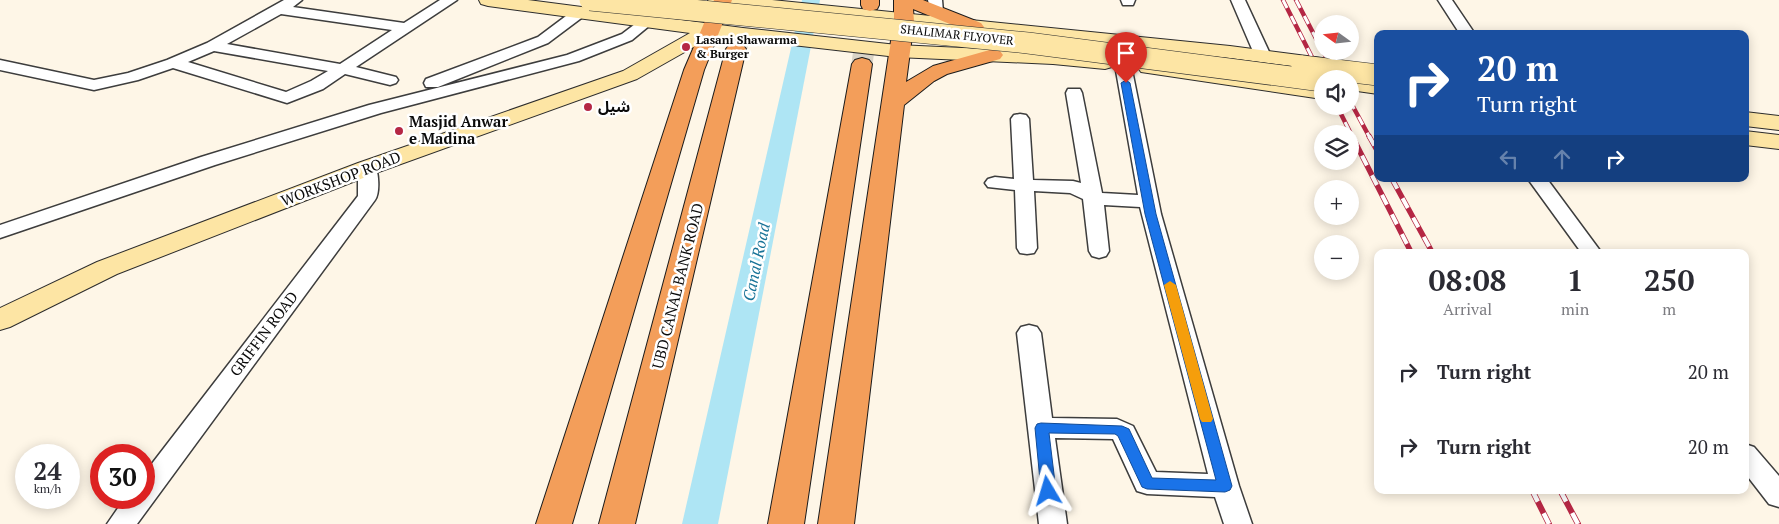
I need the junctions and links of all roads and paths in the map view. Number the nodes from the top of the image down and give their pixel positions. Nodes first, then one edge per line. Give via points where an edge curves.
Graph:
1 (295, 0) edge
2 (450, 0) edge
3 (488, 0) edge
4 (699, 0) edge
5 (717, 0) edge
6 (722, 0) edge
7 (904, 0) edge
8 (1238, 0) edge
9 (1445, 0) edge
10 (585, 6) edge
11 (935, 6) edge
12 (866, 7) edge
13 (279, 9) junction
14 (904, 20) junction
15 (648, 22) junction
16 (974, 27) junction
17 (406, 28) junction
18 (1465, 30) edge
19 (738, 39) junction
20 (212, 46) junction
21 (900, 51) junction
22 (854, 55) junction
23 (992, 55) junction
24 (1263, 56) junction
25 (1308, 62) junction
26 (173, 63) junction
27 (1123, 65) junction
28 (0, 66) edge
29 (22, 69) junction
30 (343, 69) junction
31 (1374, 70) edge
32 (1374, 74) edge
33 (1314, 76) edge
34 (0, 79) edge
35 (390, 80) dead end
36 (1359, 85) edge
37 (1374, 87) edge
38 (1314, 88) edge
39 (1314, 88) edge
40 (1074, 93) dead end
41 (1359, 98) edge
42 (1374, 100) edge
43 (892, 103) junction
44 (375, 109) junction
45 (1020, 118) dead end
46 (1749, 119) edge
47 (1779, 123) edge
48 (1749, 124) edge
49 (1779, 128) edge
50 (1749, 138) edge
51 (1779, 142) edge
52 (1749, 148) edge
53 (1779, 152) edge
54 (367, 168) junction
55 (1539, 182) edge
56 (995, 183) dead end
57 (1024, 184) junction
58 (1093, 198) junction
59 (1148, 201) junction
60 (0, 232) edge
61 (1027, 248) dead end
62 (1589, 249) edge
63 (1099, 251) dead end
64 (0, 320) edge
65 (1029, 333) dead end
66 (1041, 428) junction
67 (1749, 459) edge
68 (155, 479) edge
69 (1225, 486) junction
70 (1779, 496) edge
71 (133, 509) edge
72 (121, 524) edge
73 (554, 524) edge
74 (617, 524) edge
75 (786, 524) edge
76 (836, 524) edge
77 (1052, 524) edge
78 (1238, 524) edge

1 - 13 street
2 - 17 street
3 - 10 main road
4 - 32 main road, SHALIMAR FLYOVER, bridge via 1019,30
5 - 6 main road
6 - 12 main road via 764,6
6 - 19 highway
7 - 11 highway
7 - 14 highway
8 - 24 street
9 - 18 street
10 - 15 main road
10 - 38 main road, SHALIMAR FLYOVER, bridge via 1008,41
10 - 44 street via 543,40
11 - 16 highway
12 - 14 main road
13 - 17 street
13 - 20 street
14 - 16 main road
14 - 21 highway
15 - 19 main road
15 - 44 street via 627,37 573,58
16 - 24 main road
17 - 30 street
19 - 22 main road
19 - 54 main road, WORKSHOP ROAD
19 - 73 highway via 694,70
19 - 74 highway, UBD CANAL BANK ROAD
20 - 26 street
20 - 30 street
21 - 22 main road
21 - 23 main road
21 - 43 highway
22 - 75 highway
23 - 27 main road via 1066,58
23 - 43 highway via 940,70
24 - 25 main road
25 - 31 main road
25 - 33 main road
26 - 29 street via 94,85
26 - 30 street via 287,98
27 - 39 main road
27 - 59 street
28 - 29 street
29 - 34 street
30 - 35 street
36 - 37 main road
40 - 58 street
41 - 42 main road
43 - 76 highway
44 - 60 street via 208,161
45 - 57 street
46 - 47 main road
48 - 49 main road
50 - 51 main road
52 - 53 main road
54 - 64 main road, WORKSHOP ROAD via 108,268
54 - 68 street, GRIFFIN ROAD via 368,196
55 - 62 street
56 - 57 street
57 - 58 street via 1073,186
57 - 61 street
58 - 59 street
58 - 63 street
59 - 69 street
65 - 66 street
66 - 69 street via 1117,429 1124,433 1147,483
66 - 77 street
67 - 70 street
69 - 78 street
71 - 72 street

